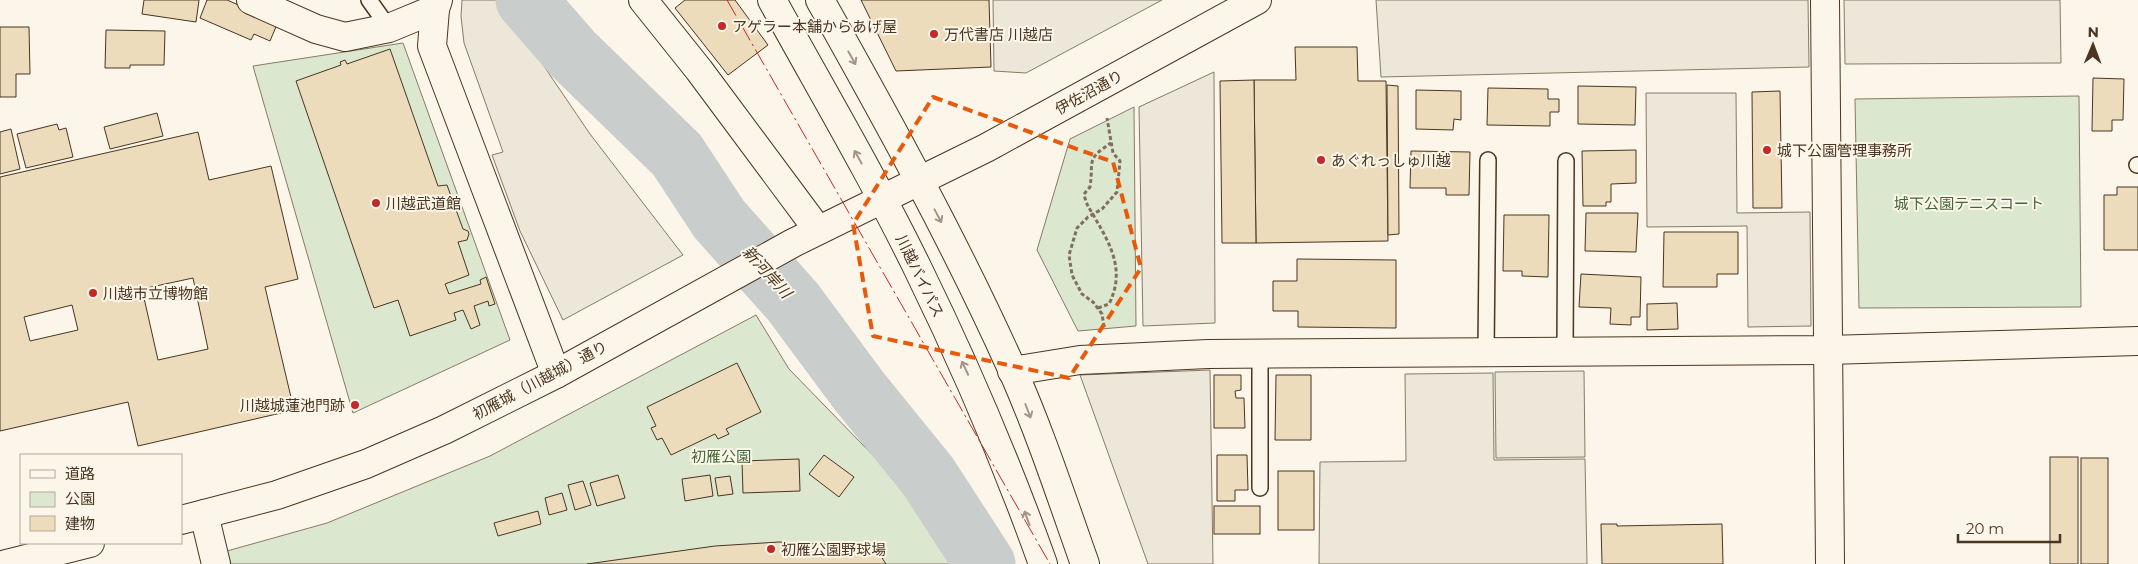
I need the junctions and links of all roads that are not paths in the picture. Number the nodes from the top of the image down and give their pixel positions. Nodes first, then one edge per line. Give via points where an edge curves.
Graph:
1 (251, 0) edge
2 (369, 0) edge
3 (644, 0) edge
4 (772, 0) edge
5 (820, 0) edge
6 (1257, 0) edge
7 (1824, 0) edge
8 (437, 4) edge
9 (389, 28) junction
10 (1488, 160) dead end
11 (1566, 161) dead end
12 (920, 181) junction
13 (882, 200) junction
14 (818, 230) junction
15 (2138, 341) edge
16 (1828, 350) junction
17 (1565, 351) junction
18 (1486, 352) junction
19 (1260, 353) junction
20 (1012, 370) junction
21 (556, 374) junction
22 (1260, 488) dead end
23 (192, 517) edge
24 (86, 544) edge
25 (6, 564) edge
26 (216, 564) edge
27 (1043, 564) edge
28 (1085, 564) edge
29 (1830, 564) edge

1 - 9 main road via 316,29 345,36
2 - 9 lane
3 - 14 main road
13 -> 4 main road, 川越バイパス
5 -> 12 main road
6 - 12 main road, 伊佐沼通り
7 - 16 main road
8 - 9 main road
8 - 21 main road via 432,46
10 - 18 lane
11 - 17 lane
12 - 13 main road, 伊佐沼通り
12 -> 20 main road
13 - 14 main road, 初雁城（川越城）通り
27 -> 13 main road, 川越バイパス via 973,384 918,267
14 - 21 main road, 初雁城（川越城）通り
15 - 16 main road
16 - 17 main road
16 - 29 main road
17 - 18 main road
18 - 19 main road
19 - 20 main road via 1080,360
19 - 22 lane
20 -> 28 main road
21 - 23 main road, 初雁城（川越城）通り via 444,430 366,464 276,495
23 - 26 main road
24 - 25 main road

